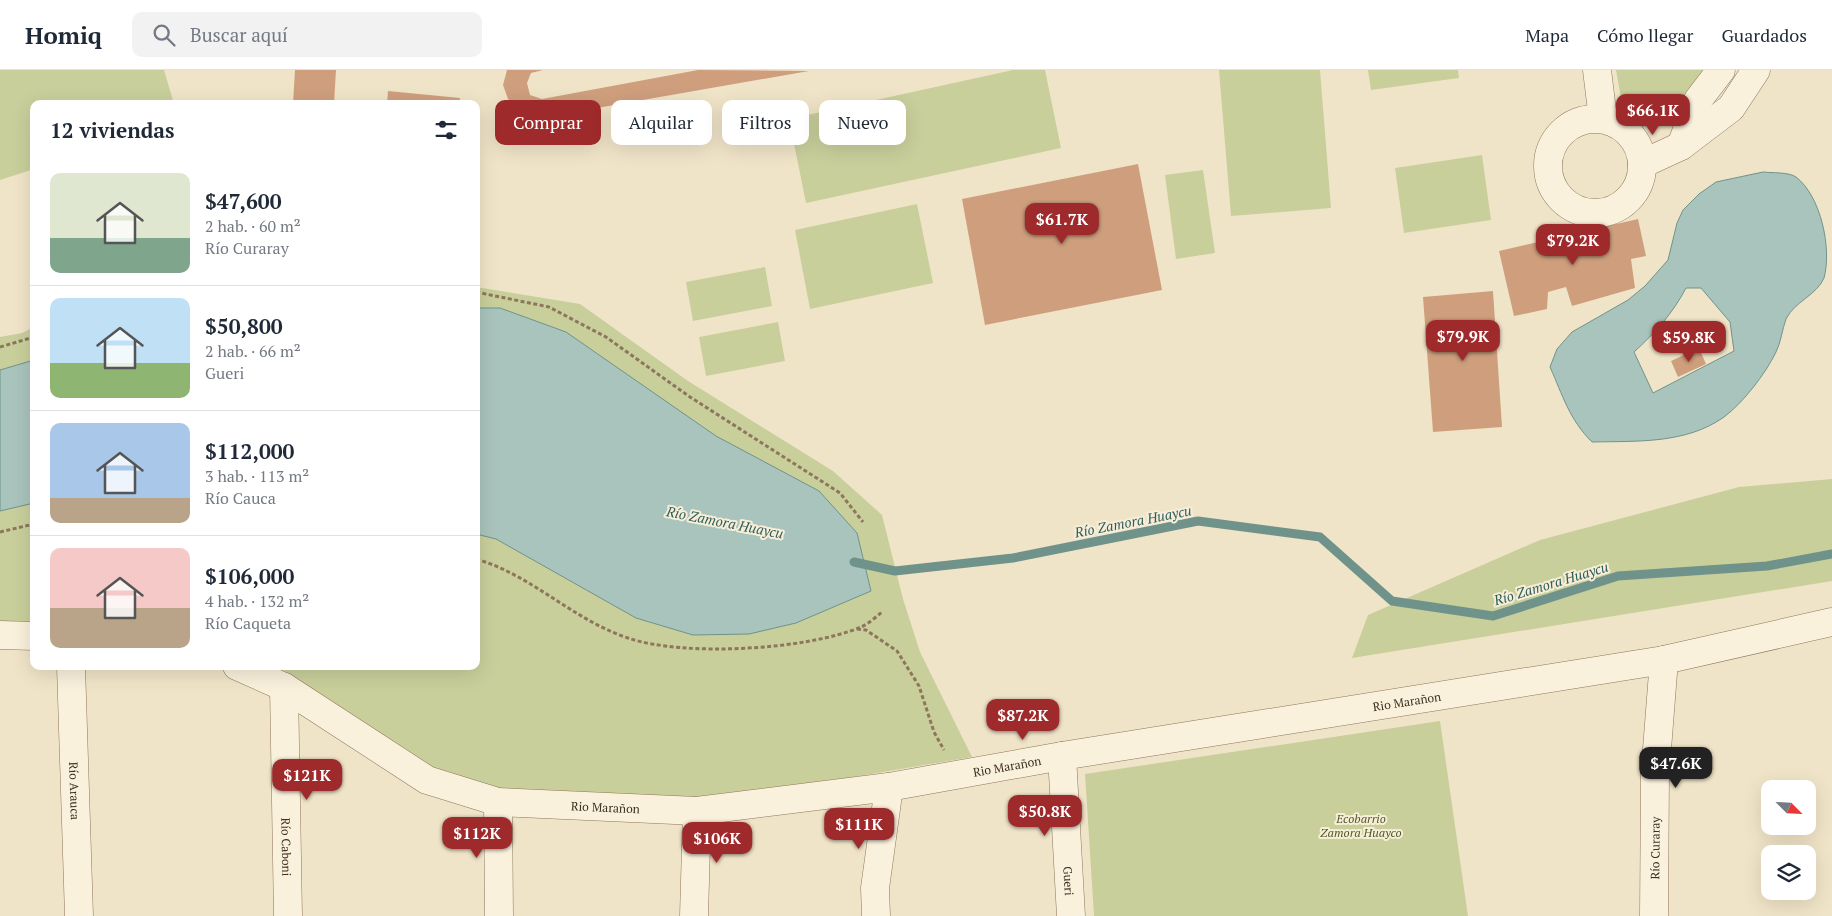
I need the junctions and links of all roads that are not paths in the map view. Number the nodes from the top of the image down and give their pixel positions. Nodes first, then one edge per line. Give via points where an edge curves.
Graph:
1 (1597, 70) edge
2 (1721, 70) edge
3 (1756, 70) edge
4 (1603, 119) junction
5 (1682, 146) junction
6 (1642, 164) junction
7 (1832, 622) edge
8 (0, 635) edge
9 (30, 636) edge
10 (1664, 660) junction
11 (71, 670) edge
12 (246, 670) edge
13 (284, 687) junction
14 (1062, 756) junction
15 (889, 787) junction
16 (498, 802) junction
17 (697, 811) junction
18 (79, 916) edge
19 (288, 916) edge
20 (499, 916) edge
21 (694, 916) edge
22 (876, 916) edge
23 (1071, 916) edge
24 (1654, 916) edge

1 - 4 street
2 - 5 street via 1698,100
3 - 5 street via 1731,108
4 - 6 street via 1618,124 1631,134 1639,148
4 - 6 street via 1587,119 1573,124 1552,145 1548,175 1553,189 1563,201 1590,213 1613,209 1632,194 1640,180
5 - 6 street
7 - 10 street, Rio Marañon
8 - 9 street
10 - 14 street, Rio Marañon
10 - 24 street, Río Curaray via 1655,775
11 - 18 street, Río Arauca
12 - 13 street, Rio Marañon
13 - 16 street, Rio Marañon via 427,780
13 - 19 street, Río Caboni
14 - 15 street, Rio Marañon
14 - 23 street, Gueri
15 - 17 street, Rio Marañon
15 - 22 street via 875,888
16 - 17 street, Rio Marañon
16 - 20 street
17 - 21 street

